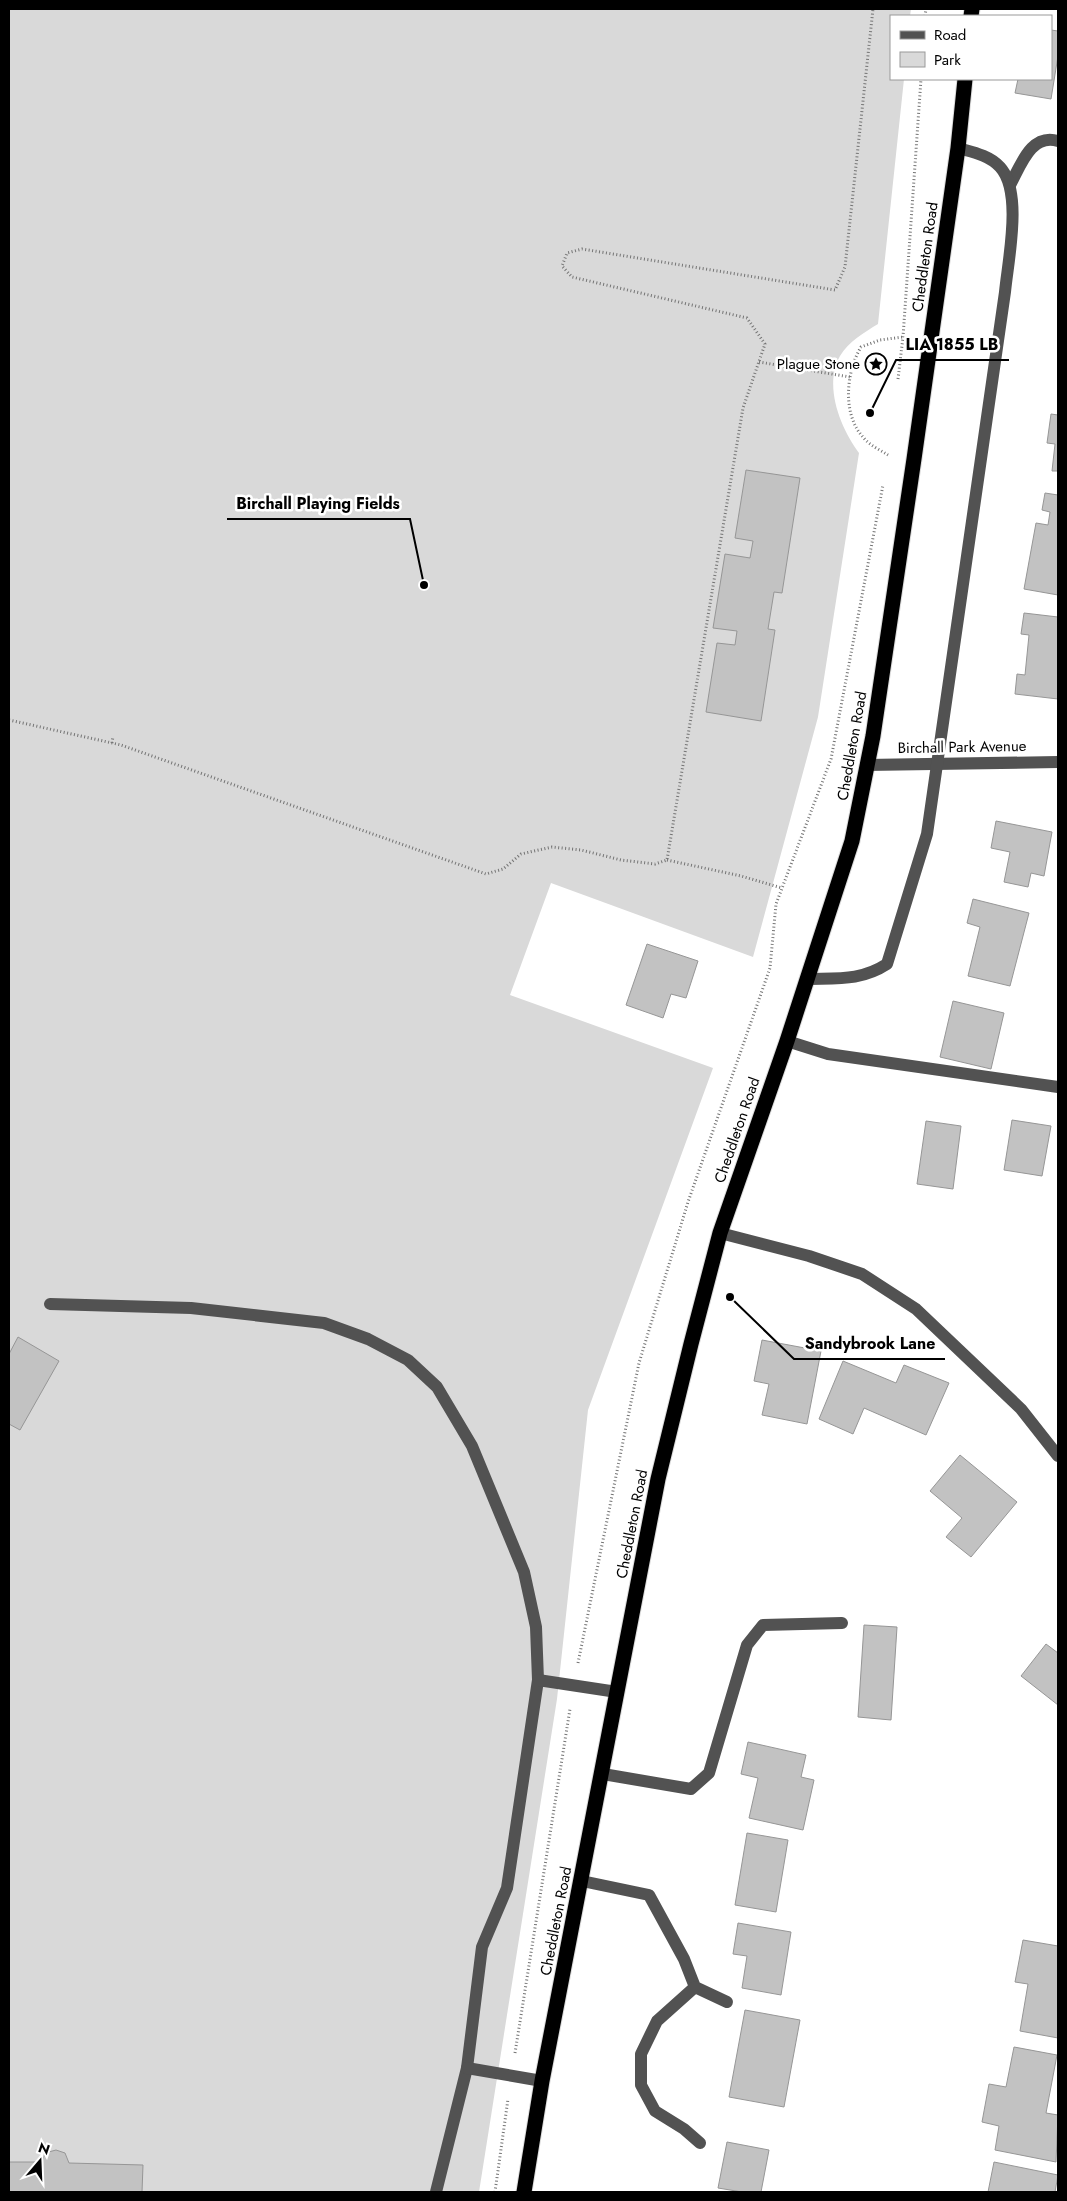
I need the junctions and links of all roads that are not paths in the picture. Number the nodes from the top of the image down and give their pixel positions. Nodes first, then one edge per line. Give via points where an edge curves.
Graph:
1 (965, 80) edge
2 (1058, 141) edge
3 (958, 148) junction
4 (1010, 185) junction
5 (1058, 762) edge
6 (938, 763) junction
7 (866, 765) junction
8 (807, 979) junction
9 (787, 1041) junction
10 (1058, 1087) edge
11 (720, 1233) junction
12 (50, 1304) dead end
13 (1058, 1456) edge
14 (842, 1623) dead end
15 (538, 1680) junction
16 (617, 1692) junction
17 (602, 1774) junction
18 (582, 1881) junction
19 (695, 1987) junction
20 (727, 2002) dead end
21 (467, 2068) junction
22 (542, 2081) junction
23 (700, 2143) dead end
24 (436, 2192) edge
25 (524, 2192) edge

1 - 3 highway, Cheddleton Road
2 - 4 street via 1048,138 1034,144
3 - 4 street via 984,156 1000,167
3 - 7 highway, Cheddleton Road via 873,736
4 - 6 street via 1013,206 1005,292
5 - 6 street, Birchall Park Avenue
6 - 7 street, Birchall Park Avenue
6 - 8 street via 927,834 887,964 857,977
7 - 8 highway, Cheddleton Road via 852,841
8 - 9 highway, Cheddleton Road
9 - 10 street via 828,1054
9 - 11 highway, Cheddleton Road
11 - 13 street via 862,1274 916,1309 1021,1409
11 - 16 highway, Cheddleton Road via 658,1479
12 - 15 street via 191,1308 324,1323 368,1339 408,1360 437,1387 472,1446 524,1572 536,1627
14 - 17 street via 763,1625 747,1645 709,1773 691,1789
15 - 16 street
15 - 21 street via 507,1888 482,1947
16 - 17 highway, Cheddleton Road
17 - 18 highway, Cheddleton Road
18 - 19 street via 649,1895 684,1958
18 - 22 highway, Cheddleton Road
19 - 20 street
19 - 23 street via 657,2021 641,2054 641,2085 656,2111
21 - 22 street
21 - 24 street
22 - 25 highway, Cheddleton Road

